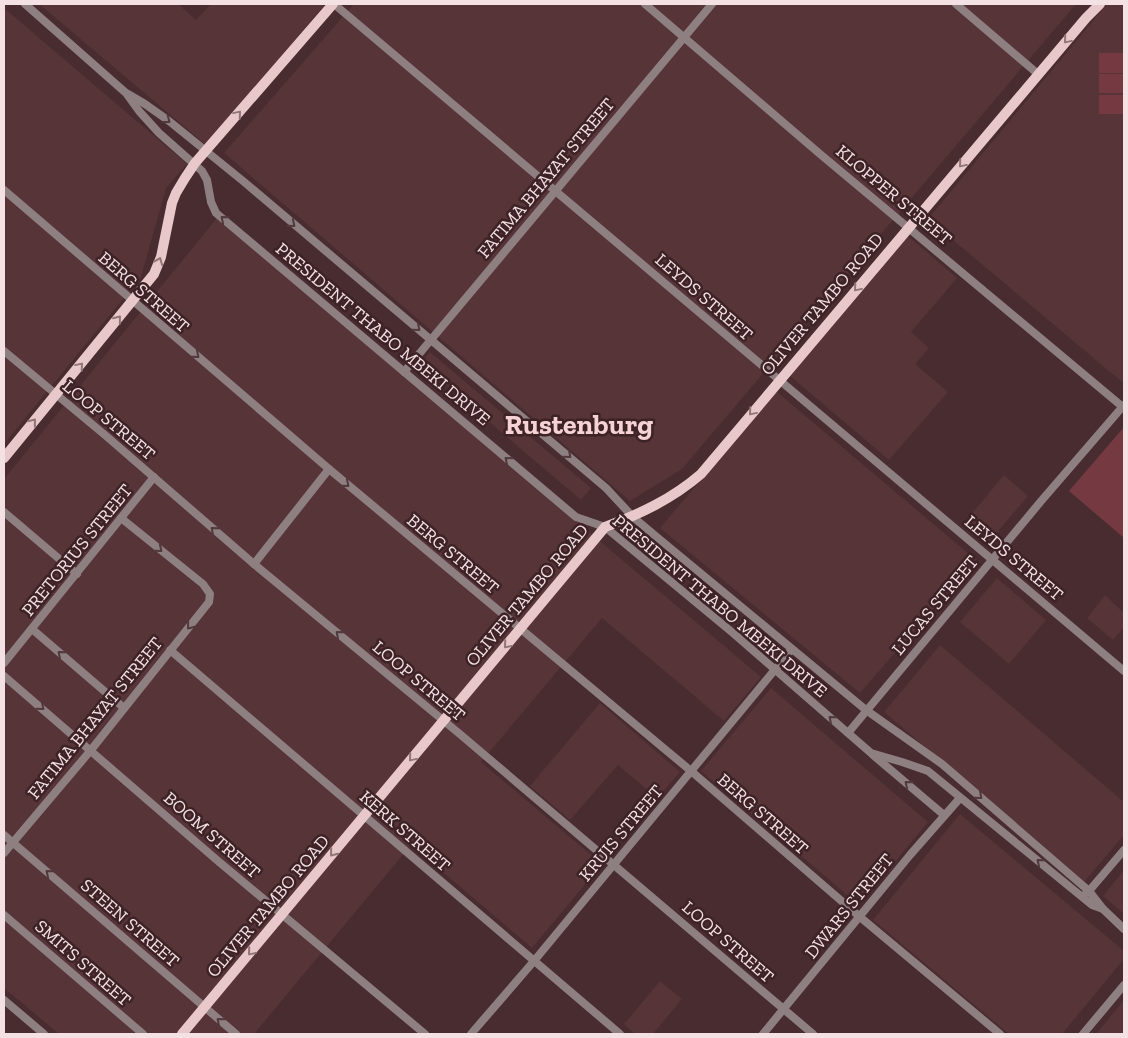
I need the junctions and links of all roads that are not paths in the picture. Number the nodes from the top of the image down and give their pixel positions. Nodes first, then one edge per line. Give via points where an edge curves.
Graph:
1 (25, 4) edge
2 (334, 4) edge
3 (645, 4) edge
4 (712, 4) edge
5 (956, 4) edge
6 (1100, 4) edge
7 (684, 36) junction
8 (1038, 74) junction
9 (126, 93) junction
10 (206, 151) junction
11 (195, 163) junction
12 (4, 190) edge
13 (556, 190) junction
14 (908, 226) junction
15 (132, 302) junction
16 (431, 340) junction
17 (4, 351) edge
18 (404, 372) junction
19 (779, 380) junction
20 (56, 395) junction
21 (1124, 406) edge
22 (6, 451) edge
23 (329, 469) junction
24 (154, 477) junction
25 (4, 512) edge
26 (121, 518) junction
27 (634, 518) junction
28 (605, 527) junction
29 (993, 559) junction
30 (254, 564) junction
31 (77, 574) junction
32 (32, 629) junction
33 (520, 630) junction
34 (792, 649) junction
35 (170, 650) junction
36 (4, 663) edge
37 (775, 669) junction
38 (1124, 671) edge
39 (4, 676) edge
40 (124, 708) junction
41 (866, 710) junction
42 (444, 721) junction
43 (848, 733) junction
44 (91, 750) junction
45 (871, 753) junction
46 (690, 771) junction
47 (960, 798) junction
48 (364, 815) junction
49 (944, 815) junction
50 (4, 835) edge
51 (13, 843) junction
52 (1124, 850) edge
53 (4, 853) edge
54 (614, 864) junction
55 (1089, 891) junction
56 (1077, 893) junction
57 (1103, 910) junction
58 (4, 915) edge
59 (282, 915) junction
60 (860, 917) junction
61 (1124, 929) edge
62 (534, 961) junction
63 (1124, 985) edge
64 (4, 1000) edge
65 (205, 1008) junction
66 (784, 1009) junction
67 (44, 1034) edge
68 (143, 1034) edge
69 (182, 1034) edge
70 (236, 1034) edge
71 (425, 1034) edge
72 (471, 1034) edge
73 (620, 1034) edge
74 (763, 1034) edge
75 (813, 1034) edge
76 (1000, 1034) edge
77 (1083, 1034) edge

1 - 9 street, PRESIDENT THABO MBEKI DRIVE
10 -> 2 main road
2 - 13 street, LEYDS STREET
3 - 7 street, KLOPPER STREET
4 - 7 street, FATIMA BHAYAT STREET
5 - 8 street
6 -> 8 main road, OLIVER TAMBO ROAD
7 - 13 street, FATIMA BHAYAT STREET
7 - 14 street, KLOPPER STREET
8 -> 14 main road, OLIVER TAMBO ROAD
9 -> 10 street, PRESIDENT THABO MBEKI DRIVE via 161,115
9 - 11 street, PRESIDENT THABO MBEKI DRIVE via 139,111
10 - 11 main road
10 -> 16 street, PRESIDENT THABO MBEKI DRIVE
15 -> 11 main road via 154,274 176,193
18 -> 11 street, PRESIDENT THABO MBEKI DRIVE via 216,213 207,180
12 - 15 street, BERG STREET
13 - 16 street, FATIMA BHAYAT STREET
13 - 19 street, LEYDS STREET
14 -> 19 main road, OLIVER TAMBO ROAD
14 - 21 street, KLOPPER STREET
20 -> 15 main road
15 -> 23 street, BERG STREET
16 - 18 street, FATIMA BHAYAT STREET
16 -> 27 street, PRESIDENT THABO MBEKI DRIVE via 606,488
17 - 20 street, LOOP STREET
28 -> 18 street, PRESIDENT THABO MBEKI DRIVE via 576,517
19 -> 27 main road, OLIVER TAMBO ROAD via 700,474 674,495
19 - 29 street, LEYDS STREET
22 -> 20 main road
20 - 24 street, LOOP STREET
21 - 29 street, LUCAS STREET
23 - 30 street
23 -> 33 street, BERG STREET
24 - 26 street, PRETORIUS STREET
30 -> 24 street, LOOP STREET
25 - 31 street
26 - 31 street, PRETORIUS STREET
26 -> 35 street, FATIMA BHAYAT STREET via 203,584 210,594 209,602
27 - 28 main road, OLIVER TAMBO ROAD
27 - 34 street, PRESIDENT THABO MBEKI DRIVE
28 - 33 main road, OLIVER TAMBO ROAD
28 - 37 street, PRESIDENT THABO MBEKI DRIVE
29 - 38 street, LEYDS STREET
29 - 41 street, LUCAS STREET
42 -> 30 street, LOOP STREET
31 - 32 street, PRETORIUS STREET
32 - 36 street, PRETORIUS STREET
40 -> 32 street
33 -> 42 main road, OLIVER TAMBO ROAD
33 - 46 street, BERG STREET
34 - 37 street, KRUIS STREET
34 - 41 street, PRESIDENT THABO MBEKI DRIVE
35 - 40 street, FATIMA BHAYAT STREET
35 - 48 street, KERK STREET
43 -> 37 street, PRESIDENT THABO MBEKI DRIVE
37 - 46 street, KRUIS STREET
39 -> 44 street, BOOM STREET
40 - 44 street, FATIMA BHAYAT STREET
41 - 43 street, LUCAS STREET
41 -> 55 street, PRESIDENT THABO MBEKI DRIVE via 942,764
42 -> 48 main road, OLIVER TAMBO ROAD
42 - 54 street, LOOP STREET
43 - 45 street, PRESIDENT THABO MBEKI DRIVE
44 - 51 street, FATIMA BHAYAT STREET
44 - 59 street, BOOM STREET
45 - 47 street, PRESIDENT THABO MBEKI DRIVE via 928,771
49 -> 45 street
46 - 54 street, KRUIS STREET
46 - 60 street, BERG STREET
47 - 49 street, DWARS STREET
56 -> 47 street, PRESIDENT THABO MBEKI DRIVE
48 -> 59 main road, OLIVER TAMBO ROAD
48 - 62 street, KERK STREET
49 - 60 street, DWARS STREET
50 - 51 street, STEEN STREET
51 - 53 street, FATIMA BHAYAT STREET
65 -> 51 street, STEEN STREET
52 - 55 street
54 - 62 street, KRUIS STREET
54 - 66 street, LOOP STREET
55 - 56 street
55 - 57 street, PRESIDENT THABO MBEKI DRIVE
56 - 57 street, PRESIDENT THABO MBEKI DRIVE
57 - 61 street, PRESIDENT THABO MBEKI DRIVE
58 - 68 street, SMITS STREET
59 -> 65 main road, OLIVER TAMBO ROAD
59 - 71 street, BOOM STREET
60 - 66 street, DWARS STREET
60 - 76 street, BERG STREET
62 - 72 street, KRUIS STREET
62 - 73 street, KERK STREET
63 - 77 street
64 - 67 street
65 - 69 main road, OLIVER TAMBO ROAD
70 -> 65 street, STEEN STREET
66 - 74 street, DWARS STREET
66 - 75 street, LOOP STREET

